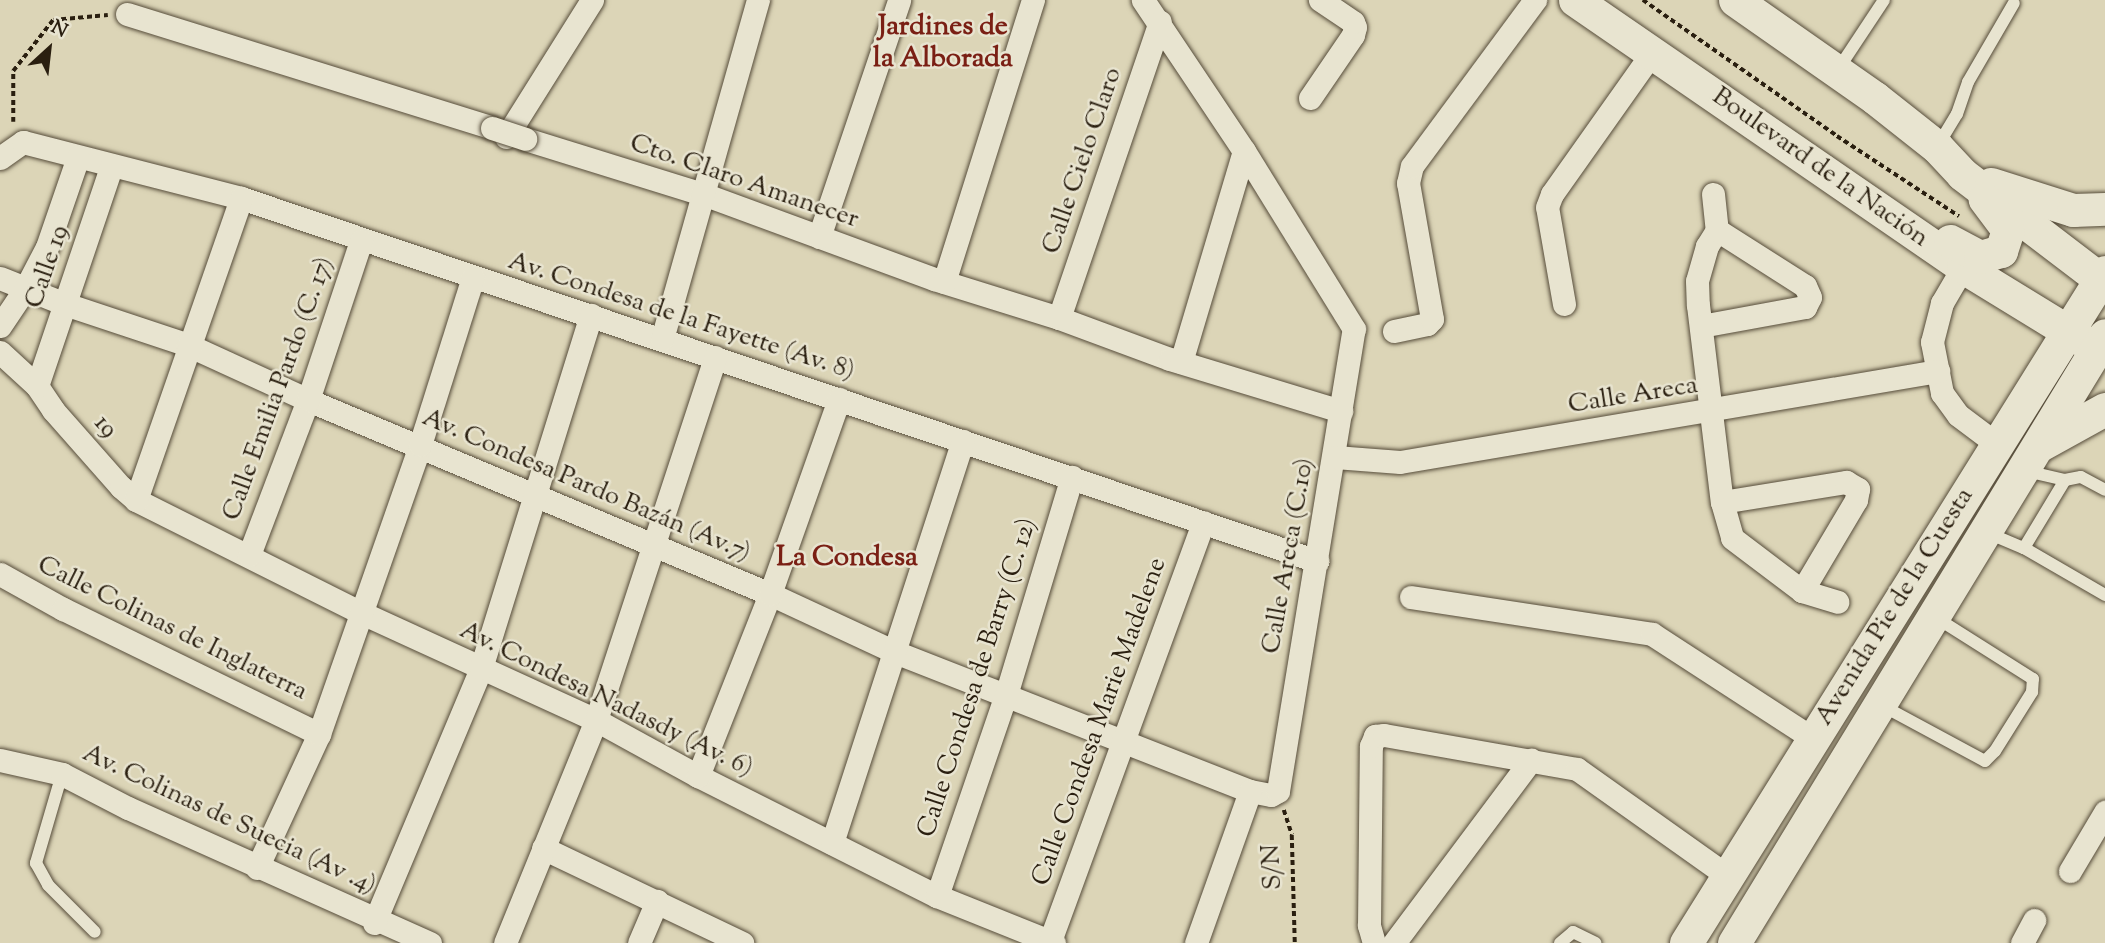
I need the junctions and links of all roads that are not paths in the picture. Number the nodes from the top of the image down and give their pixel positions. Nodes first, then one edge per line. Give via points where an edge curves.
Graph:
1 (592, 0) edge
2 (758, 0) edge
3 (899, 0) edge
4 (1033, 0) edge
5 (1143, 0) edge
6 (1321, 0) edge
7 (1535, 0) edge
8 (1575, 0) edge
9 (1735, 0) edge
10 (1884, 0) edge
11 (2014, 3) dead end
12 (127, 14) road end
13 (1160, 22) junction
14 (1652, 53) junction
15 (1837, 72) junction
16 (1310, 98) dead end
17 (508, 135) junction
18 (1937, 147) junction
19 (1244, 151) junction
20 (78, 157) junction
21 (0, 158) edge
22 (1810, 161) junction
23 (112, 165) junction
24 (1962, 174) junction
25 (703, 194) junction
26 (1713, 194) dead end
27 (241, 198) junction
28 (2105, 209) edge
29 (1717, 230) junction
30 (819, 237) junction
31 (361, 241) junction
32 (47, 247) junction
33 (80, 260) junction
34 (1963, 267) junction
35 (0, 278) edge
36 (473, 278) junction
37 (944, 282) junction
38 (2104, 283) edge
39 (25, 289) junction
40 (65, 304) junction
41 (1564, 304) dead end
42 (591, 315) junction
43 (1059, 318) junction
44 (0, 326) edge
45 (1701, 326) junction
46 (1394, 331) dead end
47 (662, 339) junction
48 (2088, 341) edge
49 (188, 345) junction
50 (0, 352) edge
51 (715, 357) junction
52 (1181, 362) junction
53 (1938, 372) junction
54 (37, 386) junction
55 (839, 399) junction
56 (308, 400) junction
57 (2105, 409) edge
58 (1341, 411) junction
59 (1713, 411) junction
60 (963, 441) junction
61 (420, 445) junction
62 (1998, 445) junction
63 (1335, 457) junction
64 (2029, 459) junction
65 (1072, 477) junction
66 (2065, 481) junction
67 (2105, 490) edge
68 (537, 496) junction
69 (136, 500) junction
70 (1722, 502) junction
71 (1203, 522) junction
72 (1976, 532) junction
73 (654, 545) junction
74 (2024, 548) junction
75 (249, 555) junction
76 (1317, 561) junction
77 (0, 573) edge
78 (1802, 591) junction
79 (770, 594) junction
80 (2105, 595) edge
81 (1410, 597) dead end
82 (1837, 602) dead end
83 (362, 613) junction
84 (1933, 615) junction
85 (895, 652) junction
86 (481, 668) junction
87 (1006, 695) junction
88 (1881, 705) junction
89 (596, 720) junction
90 (319, 734) junction
91 (1812, 738) junction
92 (1124, 743) junction
93 (0, 760) edge
94 (1531, 760) junction
95 (62, 774) junction
96 (698, 776) junction
97 (1250, 791) junction
98 (1278, 791) joint
99 (2105, 812) edge
100 (832, 843) junction
101 (2097, 846) edge
102 (543, 848) junction
103 (258, 867) junction
104 (2070, 871) dead end
105 (1726, 875) junction
106 (937, 896) junction
107 (657, 901) junction
108 (2035, 920) dead end
109 (375, 921) junction
110 (95, 932) dead end
111 (1690, 937) edge
112 (1052, 942) edge
113 (430, 943) edge
114 (505, 943) edge
115 (639, 943) edge
116 (742, 943) edge
117 (1196, 943) edge
118 (1374, 943) edge
119 (1394, 943) edge
120 (1560, 943) edge
121 (1595, 943) edge
122 (1734, 943) edge
123 (2023, 943) edge

1 - 17 street
2 - 25 street
3 - 30 street
4 - 37 street
5 - 13 street
6 - 16 street via 1354,27
7 - 46 street via 1412,166 1408,183 1432,319
8 - 14 main road, Boulevard de la Nación
9 - 15 main road
10 - 15 lane
11 - 18 lane
12 - 17 street, Cto. Claro Amanecer
13 - 19 street
13 - 43 street, Calle Cielo Claro
14 - 22 main road, Boulevard de la Nación
14 - 41 street via 1547,207
15 - 18 main road
17 - 25 street, Cto. Claro Amanecer
18 - 24 main road
19 - 52 street
19 - 58 street, Calle Areca (C.10) via 1354,329
20 - 21 street, Av. Condesa de la Fayette (Av. 8) via 23,142
20 - 23 street, Av. Condesa de la Fayette (Av. 8)
20 - 32 street
22 - 24 main road via 1973,255 1995,255 2005,244 2008,230
22 - 34 main road, Boulevard de la Nación
23 - 27 street, Av. Condesa de la Fayette (Av. 8)
23 - 33 street, Calle 19
24 - 28 main road via 2073,210
24 - 38 main road
25 - 30 street, Cto. Claro Amanecer
25 - 47 street
26 - 29 street
27 - 31 street, Av. Condesa de la Fayette (Av. 8)
27 - 49 street
29 - 45 street via 1697,281
29 - 45 street via 1805,286 1810,297 1805,307
30 - 37 street, Cto. Claro Amanecer
31 - 36 street, Av. Condesa de la Fayette (Av. 8)
31 - 56 street, Calle Emilia Pardo (C. 17)
32 - 33 street
32 - 39 street
33 - 40 street, Calle 19
34 - 48 main road, Boulevard de la Nación
34 - 53 street via 1942,303 1931,342
35 - 39 street, Av. Condesa Pardo Bazán (Av.7)
36 - 42 street, Av. Condesa de la Fayette (Av. 8)
36 - 61 street
37 - 43 street, Cto. Claro Amanecer
38 - 48 main road, Avenida Pie de la Cuesta
39 - 40 street, Av. Condesa Pardo Bazán (Av.7)
39 - 44 street
40 - 49 street, Av. Condesa Pardo Bazán (Av.7)
40 - 54 street, Calle 19
42 - 47 street, Av. Condesa de la Fayette (Av. 8)
42 - 68 street
43 - 52 street, Cto. Claro Amanecer
45 - 59 street
47 - 51 street, Av. Condesa de la Fayette (Av. 8)
48 - 62 main road, Avenida Pie de la Cuesta
48 - 64 main road, Avenida Pie de la Cuesta
49 - 56 street, Av. Condesa Pardo Bazán (Av.7)
49 - 69 street
50 - 54 street, 19
51 - 55 street, Av. Condesa de la Fayette (Av. 8)
51 - 73 street
52 - 58 street, Cto. Claro Amanecer
53 - 59 street, Calle Areca
53 - 62 street via 1942,393 1958,415
54 - 69 street, 19 via 53,410
55 - 60 street, Av. Condesa de la Fayette (Av. 8)
55 - 79 street
56 - 61 street, Av. Condesa Pardo Bazán (Av.7)
56 - 75 street, Calle Emilia Pardo (C. 17)
57 - 64 main road
58 - 63 street, Calle Areca (C.10)
59 - 63 street, Calle Areca via 1400,462
59 - 70 street
60 - 65 street, Av. Condesa de la Fayette (Av. 8)
60 - 85 street
61 - 68 street, Av. Condesa Pardo Bazán (Av.7)
61 - 83 street
62 - 91 main road, Avenida Pie de la Cuesta
63 - 76 street, Calle Areca (C.10)
64 - 66 lane
64 - 72 main road, Avenida Pie de la Cuesta
65 - 71 street, Av. Condesa de la Fayette (Av. 8)
65 - 87 street, Calle Condesa de Barry (C. 12)
66 - 67 lane via 2081,477
66 - 74 lane
68 - 73 street, Av. Condesa Pardo Bazán (Av.7)
68 - 86 street
69 - 75 street, Av. Condesa Nadasdy (Av. 6)
70 - 78 street via 1732,538
70 - 78 street via 1846,482 1858,489 1856,500
71 - 76 street, Av. Condesa de la Fayette (Av. 8)
71 - 92 street, Calle Condesa Marie Madelene
72 - 74 lane
72 - 84 main road, Avenida Pie de la Cuesta via 1959,573
73 - 79 street, Av. Condesa Pardo Bazán (Av.7)
73 - 89 street
74 - 80 lane
75 - 83 street, Av. Condesa Nadasdy (Av. 6)
76 - 98 street, Calle Areca (C.10)
77 - 90 street, Calle Colinas de Inglaterra via 62,609
78 - 82 street
79 - 85 street, Av. Condesa Pardo Bazán (Av.7)
79 - 96 street
81 - 91 street via 1652,634
83 - 86 street, Av. Condesa Nadasdy (Av. 6)
83 - 90 street
84 - 88 main road, Avenida Pie de la Cuesta
84 - 88 lane via 2034,679 2032,692 1984,761
85 - 87 street, Av. Condesa Pardo Bazán (Av.7)
85 - 100 street
86 - 89 street, Av. Condesa Nadasdy (Av. 6)
86 - 109 street
87 - 92 street, Av. Condesa Pardo Bazán (Av.7)
87 - 106 street, Calle Condesa de Barry (C. 12)
88 - 122 main road, Avenida Pie de la Cuesta
89 - 96 street, Av. Condesa Nadasdy (Av. 6)
89 - 102 street
90 - 103 street
91 - 105 main road, Avenida Pie de la Cuesta
92 - 97 street, Av. Condesa Pardo Bazán (Av.7)
92 - 112 street, Calle Condesa Marie Madelene
93 - 95 street, Av. Colinas de Suecia (Av .4)
94 - 105 street via 1577,769
94 - 118 street via 1375,736 1371,746 1369,925
94 - 119 street
95 - 103 street, Av. Colinas de Suecia (Av .4)
95 - 110 lane via 36,863 48,885
96 - 100 street, Av. Condesa Nadasdy (Av. 6)
97 - 98 street, Av. Condesa Pardo Bazán (Av.7) via 1271,795
97 - 117 street
99 - 101 street
100 - 106 street, Av. Condesa Nadasdy (Av. 6)
101 - 104 street
102 - 107 street
102 - 114 street
103 - 109 street, Av. Colinas de Suecia (Av .4)
105 - 111 main road, Avenida Pie de la Cuesta
106 - 112 street, Av. Condesa Nadasdy (Av. 6)
107 - 115 street
107 - 116 street
108 - 123 street
109 - 113 street, Av. Colinas de Suecia (Av .4)
120 - 121 lane via 1573,932

